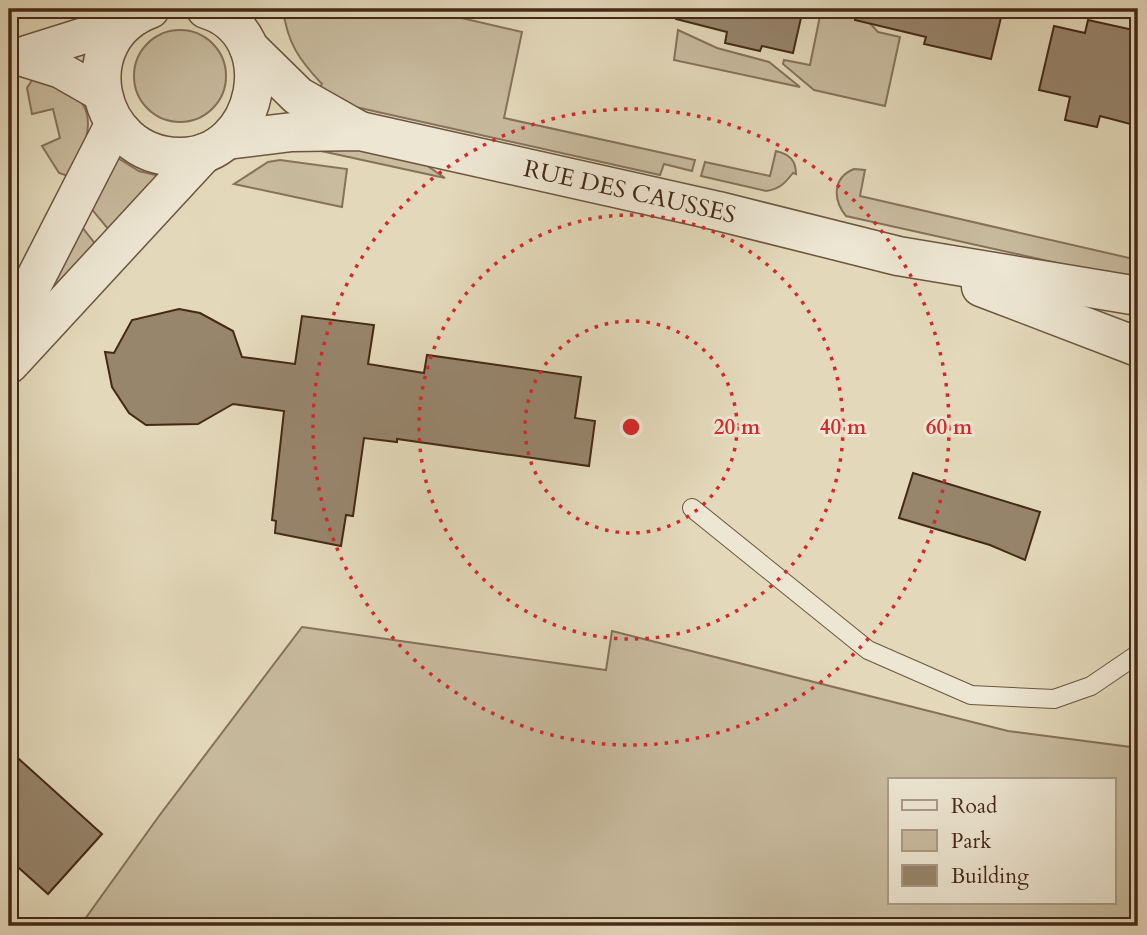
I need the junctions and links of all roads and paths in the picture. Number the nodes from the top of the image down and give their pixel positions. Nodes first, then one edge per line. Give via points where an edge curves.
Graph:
1 (145, 11) edge
2 (231, 23) edge
3 (14, 55) edge
4 (108, 109) junction
5 (360, 131) junction
6 (216, 147) junction
7 (898, 256) junction
8 (1138, 296) edge
9 (9, 330) edge
10 (1138, 347) edge
11 (9, 364) edge
12 (692, 508) dead end
13 (1138, 654) edge

1 - 3 street via 89,34
1 - 4 street via 122,27 108,47 101,69
2 - 5 street, RUE DES CAUSSES via 298,96
2 - 6 street via 256,73 254,98 244,121
3 - 4 street via 60,70
4 - 6 street, RUE DES CAUSSES via 132,143 155,154 179,158
4 - 9 street
5 - 6 street, RUE DES CAUSSES via 292,132
5 - 7 street, RUE DES CAUSSES
6 - 11 street
7 - 8 street, RUE DES CAUSSES
7 - 10 street, RUE DES CAUSSES
12 - 13 lane via 868,650 971,695 1054,699 1091,686

